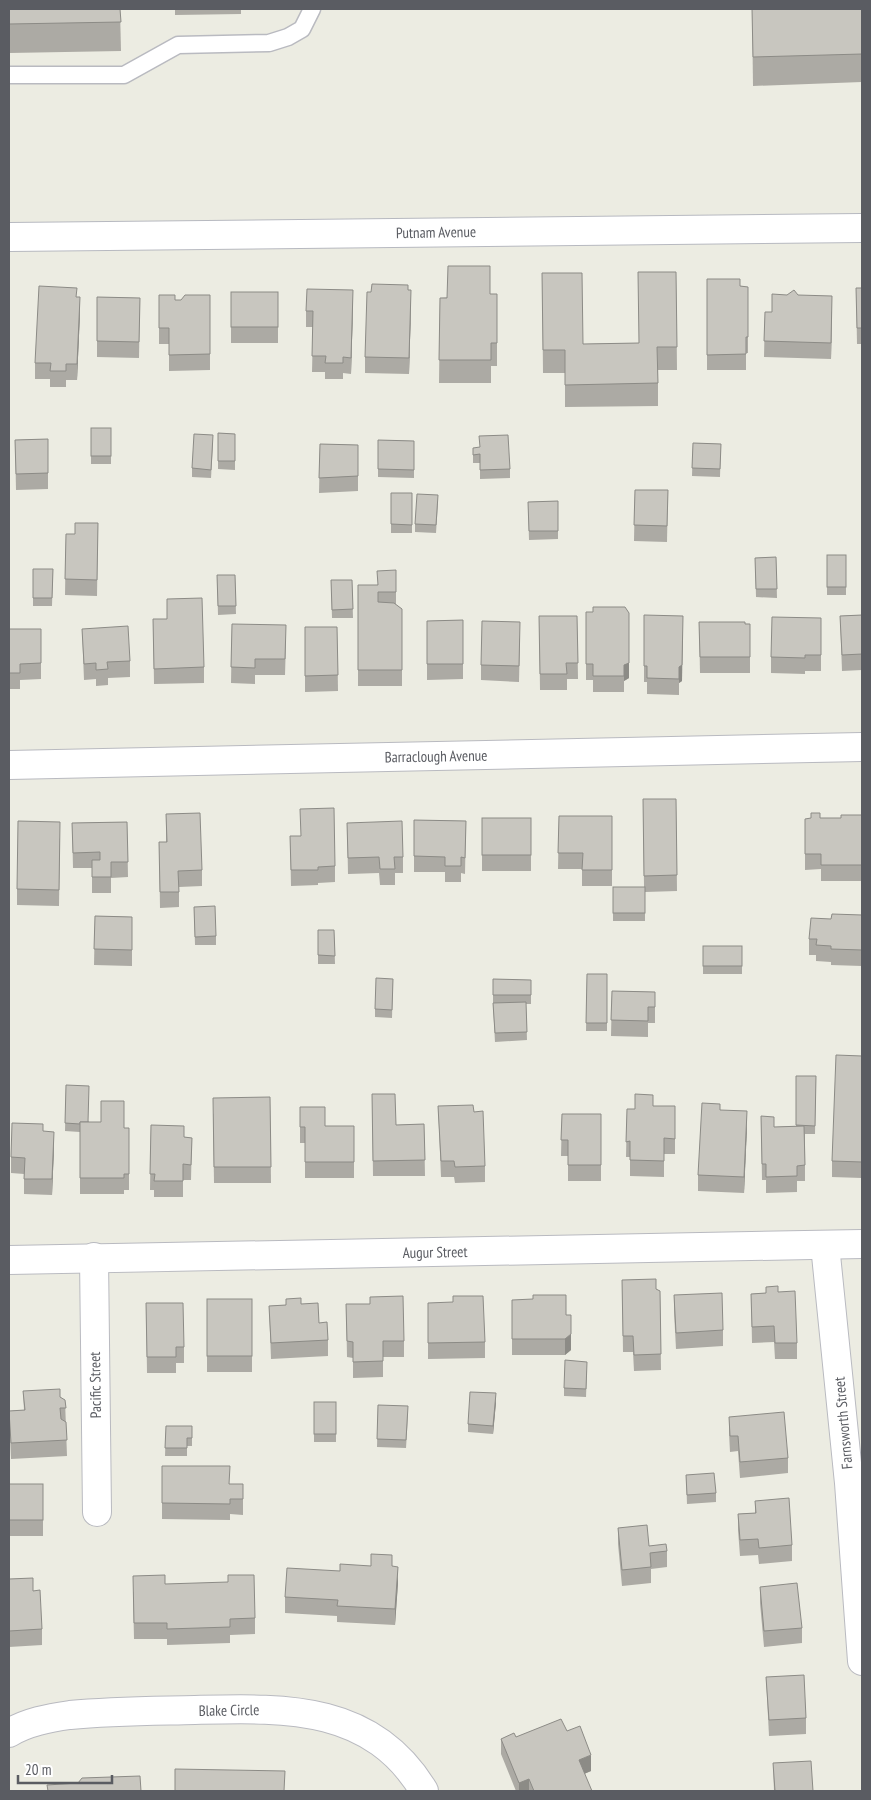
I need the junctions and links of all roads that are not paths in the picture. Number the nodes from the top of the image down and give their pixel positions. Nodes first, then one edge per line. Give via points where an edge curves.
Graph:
1 (312, 9) edge
2 (9, 75) edge
3 (862, 228) edge
4 (9, 237) edge
5 (862, 747) edge
6 (9, 765) edge
7 (862, 1244) edge
8 (825, 1245) junction
9 (94, 1257) junction
10 (9, 1260) edge
11 (97, 1512) dead end
12 (862, 1662) edge
13 (9, 1733) edge
14 (424, 1791) edge

1 - 2 lane via 302,29 288,37 269,43 178,44 124,75
3 - 4 street, Putnam Avenue
5 - 6 street, Barraclough Avenue
7 - 8 street, Augur Street
8 - 9 street, Augur Street
8 - 12 street, Farnsworth Street via 848,1473
9 - 10 street, Augur Street
9 - 11 street, Pacific Street
13 - 14 street, Blake Circle via 48,1718 78,1714 293,1710 328,1717 361,1731 388,1749

